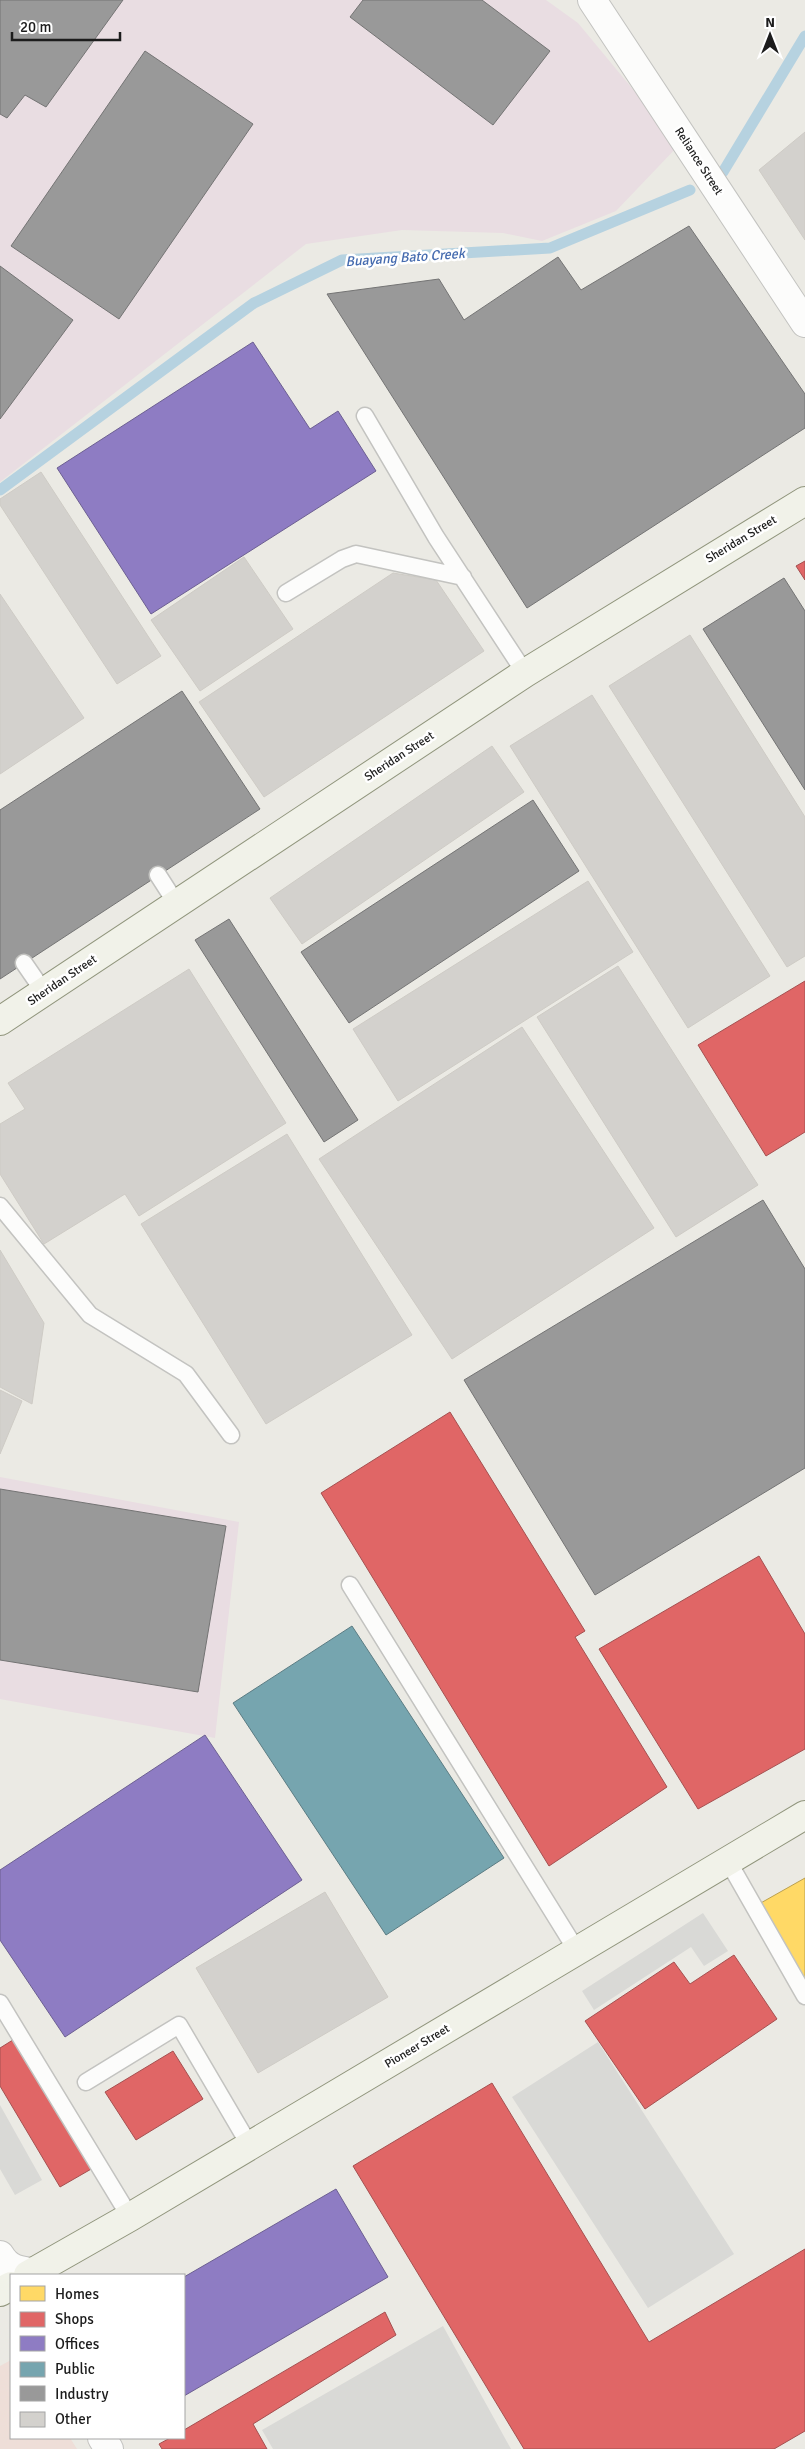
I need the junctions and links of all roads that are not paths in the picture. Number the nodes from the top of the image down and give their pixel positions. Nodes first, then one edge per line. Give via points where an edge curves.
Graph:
1 (592, 0) edge
2 (805, 323) edge
3 (365, 416) dead end
4 (805, 501) edge
5 (463, 577) junction
6 (286, 593) dead end
7 (525, 673) junction
8 (158, 875) dead end
9 (176, 903) junction
10 (24, 963) dead end
11 (44, 992) junction
12 (0, 1021) edge
13 (0, 1206) edge
14 (231, 1435) dead end
15 (350, 1585) dead end
16 (805, 1815) edge
17 (728, 1861) junction
18 (577, 1951) junction
19 (805, 1996) edge
20 (0, 2003) edge
21 (86, 2082) dead end
22 (250, 2146) junction
23 (130, 2217) junction
24 (0, 2255) edge
25 (32, 2273) edge

1 - 2 street, Reliance Street
3 - 5 lane
4 - 7 main road, Sheridan Street
5 - 6 lane via 356,554
5 - 7 lane
7 - 9 main road, Sheridan Street
8 - 9 lane
9 - 11 main road, Sheridan Street
10 - 11 lane
11 - 12 main road, Sheridan Street
13 - 14 lane via 90,1315 186,1374
15 - 18 lane
16 - 17 main road, Pioneer Street
17 - 18 main road, Pioneer Street
17 - 19 lane
18 - 22 main road, Pioneer Street
20 - 23 lane
21 - 22 lane via 179,2025
22 - 23 main road, Pioneer Street
23 - 25 main road, Pioneer Street
24 - 25 street via 17,2270

